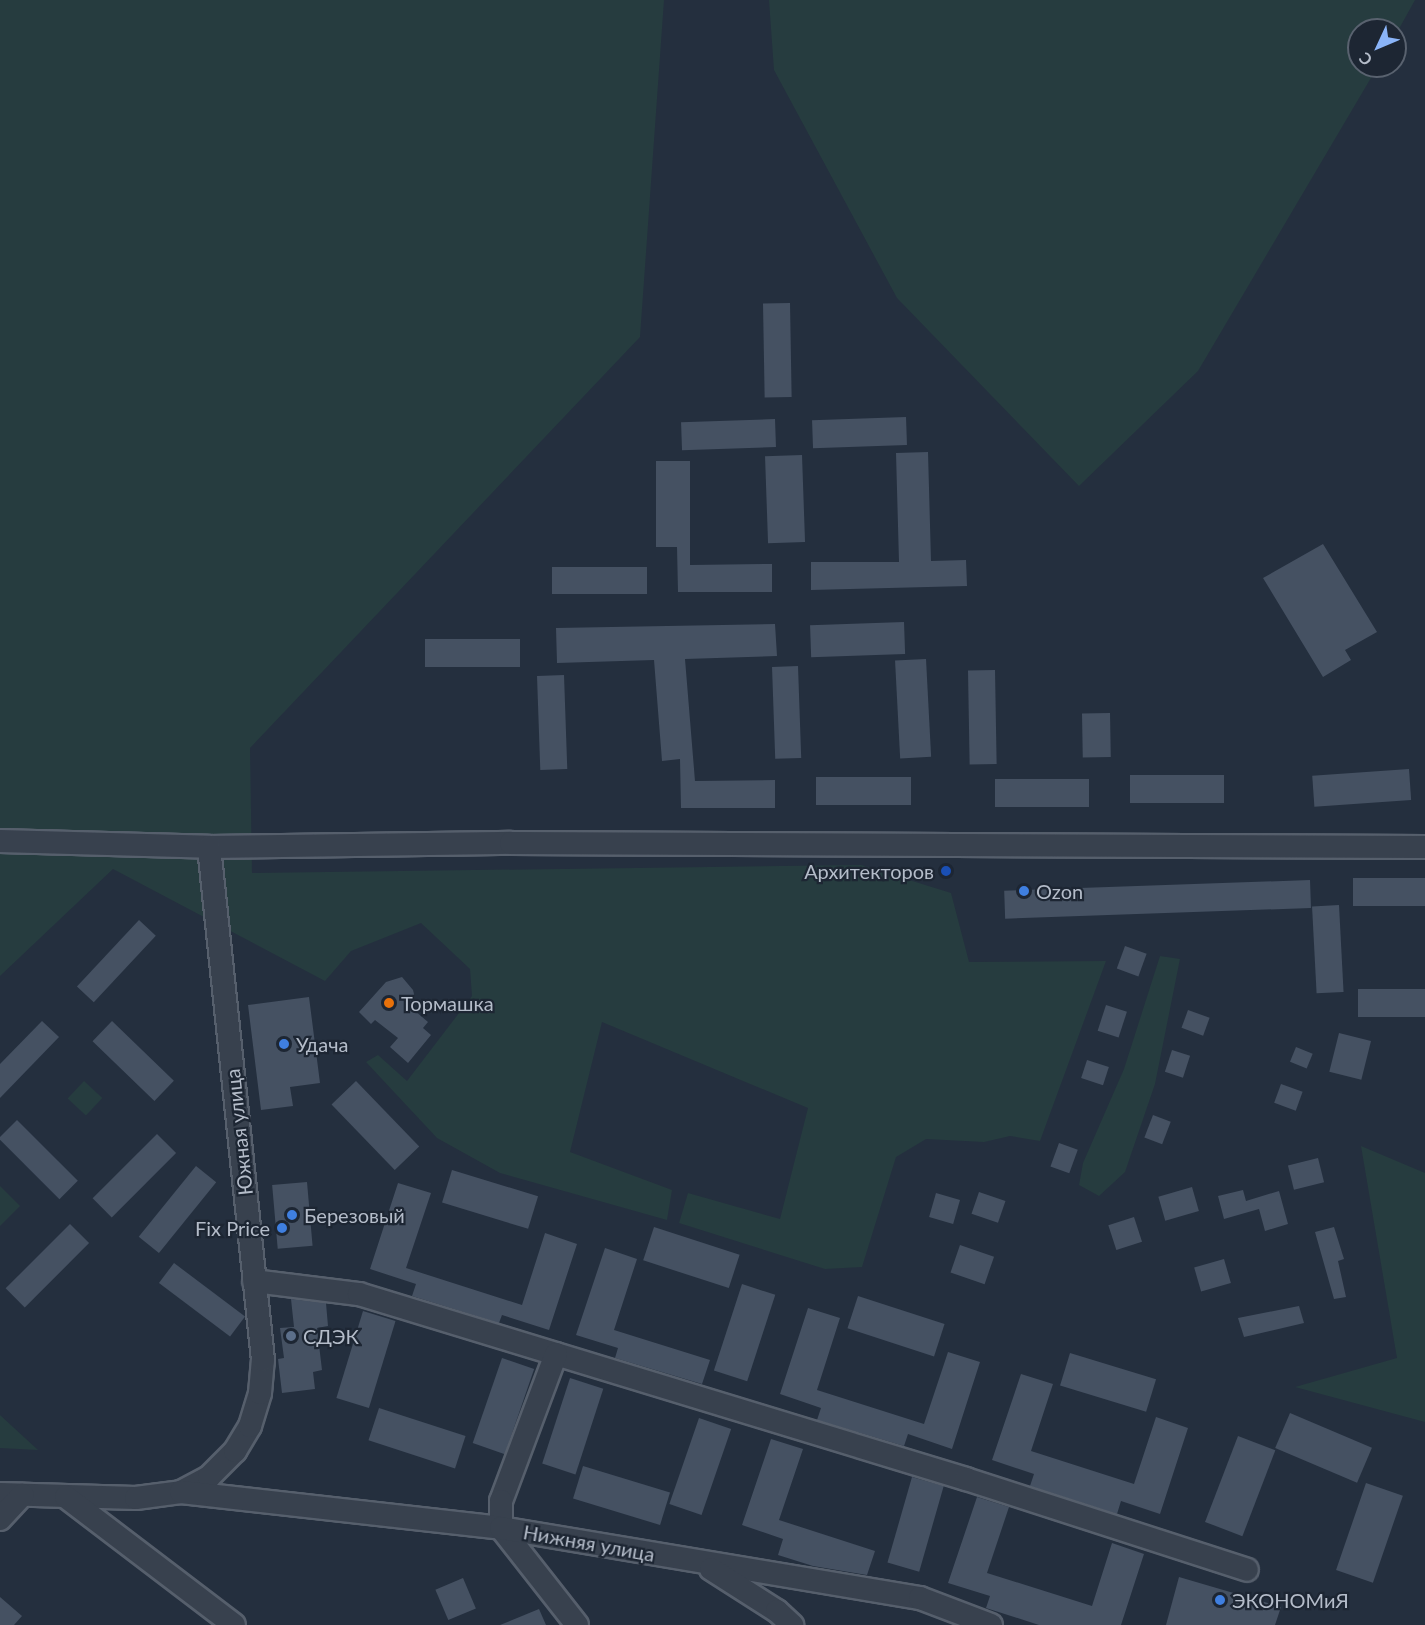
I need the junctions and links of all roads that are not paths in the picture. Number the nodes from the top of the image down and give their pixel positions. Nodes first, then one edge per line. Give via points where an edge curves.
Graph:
1 (0, 841) edge
2 (209, 847) junction
3 (1425, 847) edge
4 (254, 1281) junction
5 (556, 1354) junction
6 (181, 1492) junction
7 (0, 1494) edge
8 (22, 1495) junction
9 (66, 1497) junction
10 (0, 1520) edge
11 (501, 1528) junction
12 (699, 1562) junction
13 (1247, 1570) dead end
14 (985, 1623) edge
15 (234, 1625) edge
16 (577, 1625) edge
17 (792, 1625) edge

1 - 2 street
2 - 3 street via 511,843
2 - 4 street, Южная улица
4 - 5 street via 359,1294
4 - 6 street, Южная улица via 263,1360 260,1393 250,1426 222,1466
5 - 11 street via 501,1502
5 - 13 street via 966,1479
6 - 9 street via 136,1498
6 - 11 street, Нижняя улица
7 - 8 street
8 - 9 street
8 - 10 street
9 - 15 street
11 - 12 street, Нижняя улица
11 - 16 street
12 - 14 street, Нижняя улица via 920,1598
12 - 17 street via 777,1611

